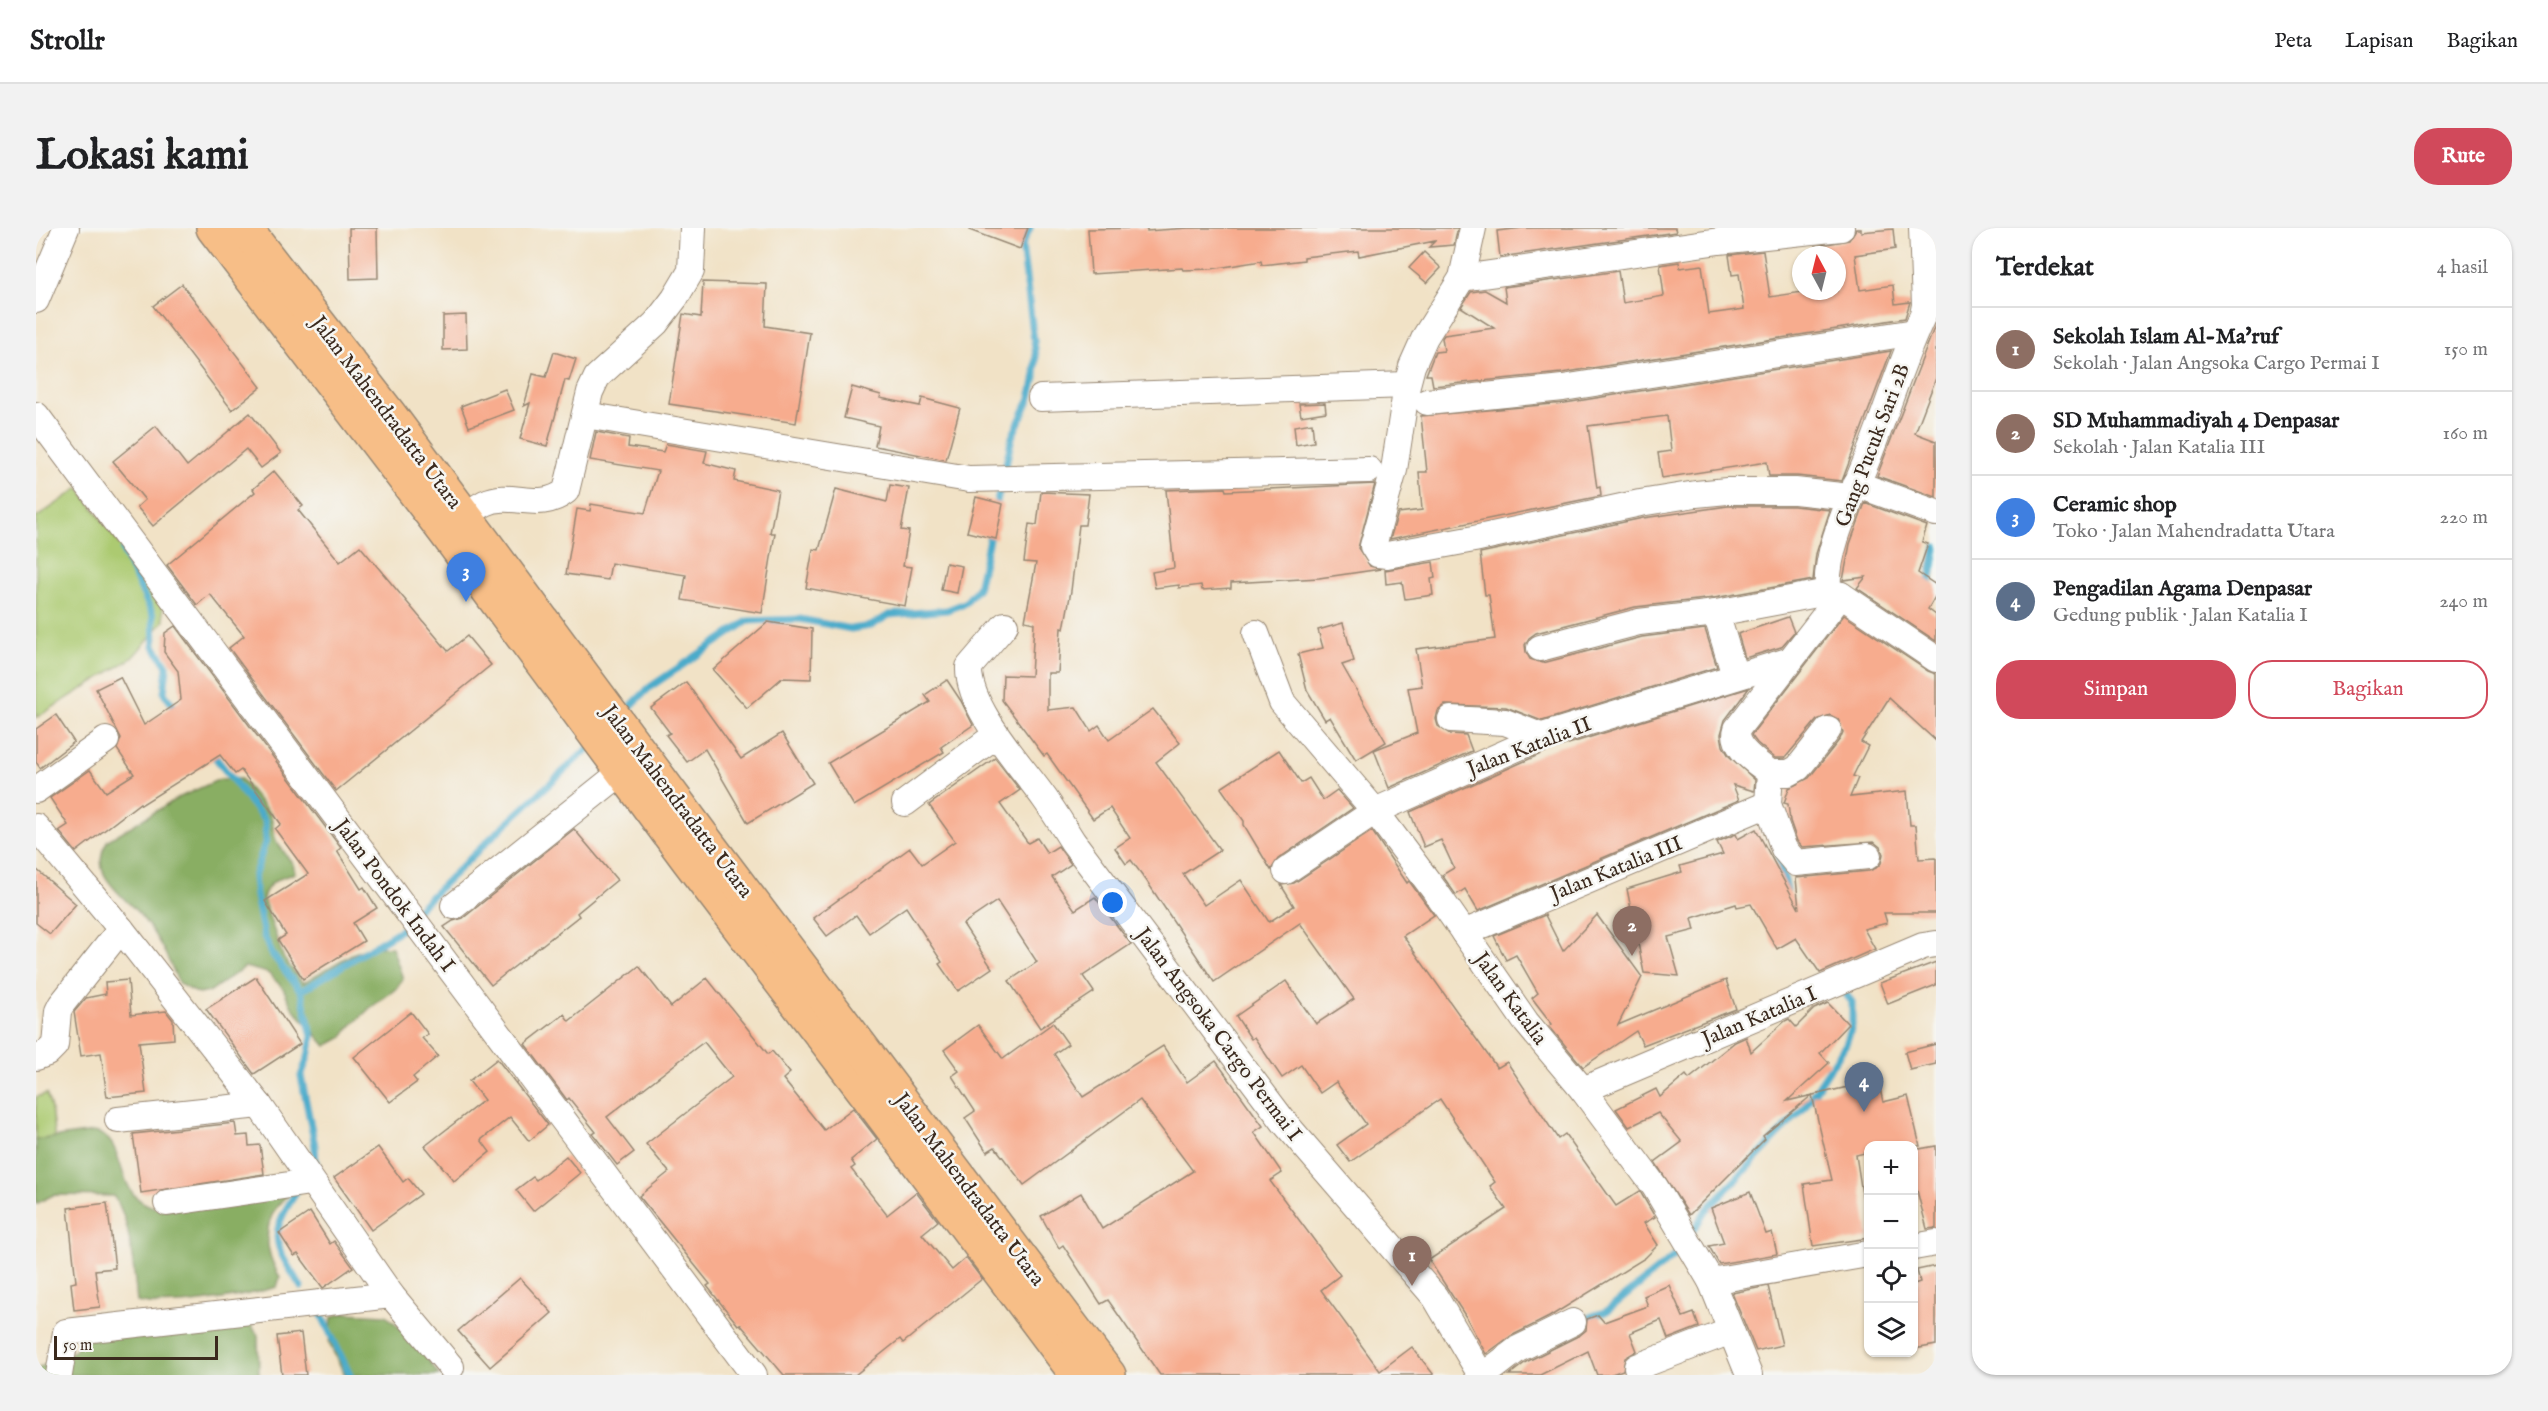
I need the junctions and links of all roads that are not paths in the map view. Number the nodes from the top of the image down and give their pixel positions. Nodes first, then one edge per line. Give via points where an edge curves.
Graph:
1 (66, 228) edge
2 (213, 228) edge
3 (245, 228) edge
4 (693, 228) edge
5 (1473, 228) edge
6 (1841, 228) edge
7 (1923, 228) edge
8 (1719, 234) edge
9 (1462, 278) junction
10 (36, 300) edge
11 (1915, 332) junction
12 (1407, 385) junction
13 (1041, 398) dead end
14 (1427, 402) dead end
15 (36, 415) edge
16 (585, 415) junction
17 (1369, 470) dead end
18 (1853, 490) junction
19 (1936, 513) edge
20 (456, 524) junction
21 (1834, 594) junction
22 (1716, 613) junction
23 (1005, 625) dead end
24 (1256, 633) dead end
25 (1540, 648) dead end
26 (1936, 659) edge
27 (1788, 661) junction
28 (1735, 676) junction
29 (1451, 719) dead end
30 (1828, 730) dead end
31 (996, 735) junction
32 (1543, 737) junction
33 (106, 740) dead end
34 (623, 771) junction
35 (1770, 773) junction
36 (36, 790) edge
37 (905, 803) dead end
38 (1768, 804) junction
39 (1375, 811) junction
40 (36, 827) edge
41 (1868, 856) dead end
42 (1286, 871) dead end
43 (454, 906) dead end
44 (121, 929) junction
45 (1464, 933) junction
46 (1936, 944) edge
47 (36, 1057) edge
48 (1583, 1090) junction
49 (258, 1105) junction
50 (118, 1120) dead end
51 (310, 1182) junction
52 (167, 1203) dead end
53 (1936, 1243) edge
54 (1918, 1246) edge
55 (1864, 1255) edge
56 (1711, 1281) junction
57 (391, 1295) junction
58 (1573, 1322) dead end
59 (1731, 1331) junction
60 (451, 1366) dead end
61 (1637, 1367) dead end
62 (59, 1375) edge
63 (754, 1375) edge
64 (1077, 1375) edge
65 (1109, 1375) edge
66 (1482, 1375) edge
67 (1749, 1375) edge

1 - 10 street
2 - 20 highway, Jalan Mahendradatta Utara
3 - 20 highway, Jalan Mahendradatta Utara
4 - 16 street via 691,271 656,323 597,377
5 - 9 street
6 - 8 street
7 - 11 street, Gang Pucuk Sari 2B via 1925,305
8 - 9 street
9 - 12 street via 1425,337
11 - 14 street via 1563,388
11 - 18 street, Gang Pucuk Sari 2B
12 - 13 street
12 - 18 street via 1394,470 1373,546 1378,554 1727,490
15 - 63 street, Jalan Pondok Indah I
16 - 17 street via 969,479
16 - 20 street via 566,491 546,502 486,503
18 - 19 street
18 - 21 street, Gang Pucuk Sari 2B via 1829,563
20 - 34 highway, Jalan Mahendradatta Utara
20 - 65 highway, Jalan Mahendradatta Utara via 709,845
21 - 22 street
21 - 26 street
21 - 27 street
22 - 25 street via 1639,622
22 - 28 street
23 - 31 street, Jalan Angsoka Cargo Permai I via 969,667 972,689
24 - 39 street, Jalan Katalia via 1282,702
27 - 28 street, Jalan Katalia II
27 - 35 street via 1735,737
28 - 32 street, Jalan Katalia II
29 - 32 street via 1505,722
30 - 35 street via 1798,768 1789,773
31 - 37 street
31 - 66 street, Jalan Angsoka Cargo Permai I via 1284,1122 1435,1297
32 - 39 street, Jalan Katalia II
33 - 36 street
34 - 43 street
34 - 64 highway, Jalan Mahendradatta Utara
35 - 38 street
38 - 41 street via 1784,849 1796,863
38 - 45 street, Jalan Katalia III
39 - 42 street, Jalan Katalia II
39 - 45 street, Jalan Katalia
40 - 44 street
44 - 47 street via 61,1005 55,1045
44 - 49 street
45 - 48 street, Jalan Katalia via 1526,1022
46 - 48 street, Jalan Katalia I via 1923,946
48 - 56 street, Jalan Katalia via 1654,1187
49 - 50 street
49 - 51 street
51 - 52 street
51 - 57 street
53 - 54 street
55 - 56 street
56 - 59 street, Jalan Katalia
57 - 60 street
57 - 62 street via 66,1332
58 - 66 street via 1518,1349
59 - 61 street
59 - 67 street, Jalan Katalia

